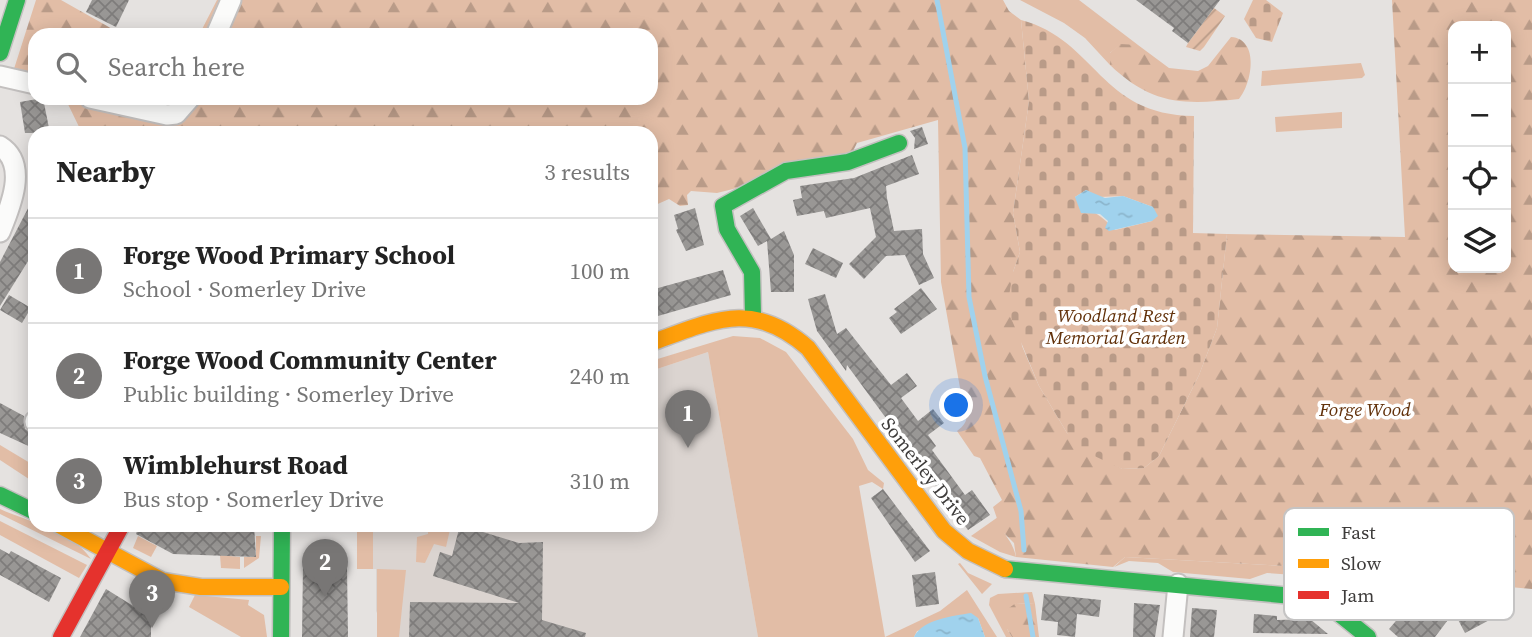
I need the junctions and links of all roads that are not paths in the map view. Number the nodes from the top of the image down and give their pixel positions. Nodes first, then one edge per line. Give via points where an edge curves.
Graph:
1 (17, 0) edge
2 (231, 0) edge
3 (219, 28) edge
4 (0, 53) edge
5 (0, 76) edge
6 (28, 82) edge
7 (122, 105) edge
8 (184, 105) edge
9 (899, 143) dead end
10 (0, 146) edge
11 (0, 232) edge
12 (753, 316) junction
13 (658, 341) edge
14 (3, 493) edge
15 (28, 508) edge
16 (72, 532) edge
17 (118, 532) edge
18 (282, 532) edge
19 (108, 552) junction
20 (1178, 584) junction
21 (281, 587) junction
22 (1284, 595) edge
23 (1347, 620) edge
24 (61, 637) edge
25 (281, 637) edge
26 (1173, 637) edge
27 (1368, 637) edge

1 - 4 street
2 - 3 street
5 - 6 street
7 - 8 street via 167,115 176,114
9 - 12 street via 848,162 786,172 723,206 723,219 750,266
10 - 11 street via 11,157 15,178
12 - 13 street, Somerley Drive via 711,322
12 - 20 street, Somerley Drive via 777,322 808,348 944,531 967,553 1015,572
14 - 15 street
16 - 19 street
17 - 19 street
18 - 21 street
19 - 21 street via 179,584
19 - 24 street
20 - 22 street, Somerley Drive
20 - 26 street
21 - 25 street
23 - 27 street, Somerley Drive

